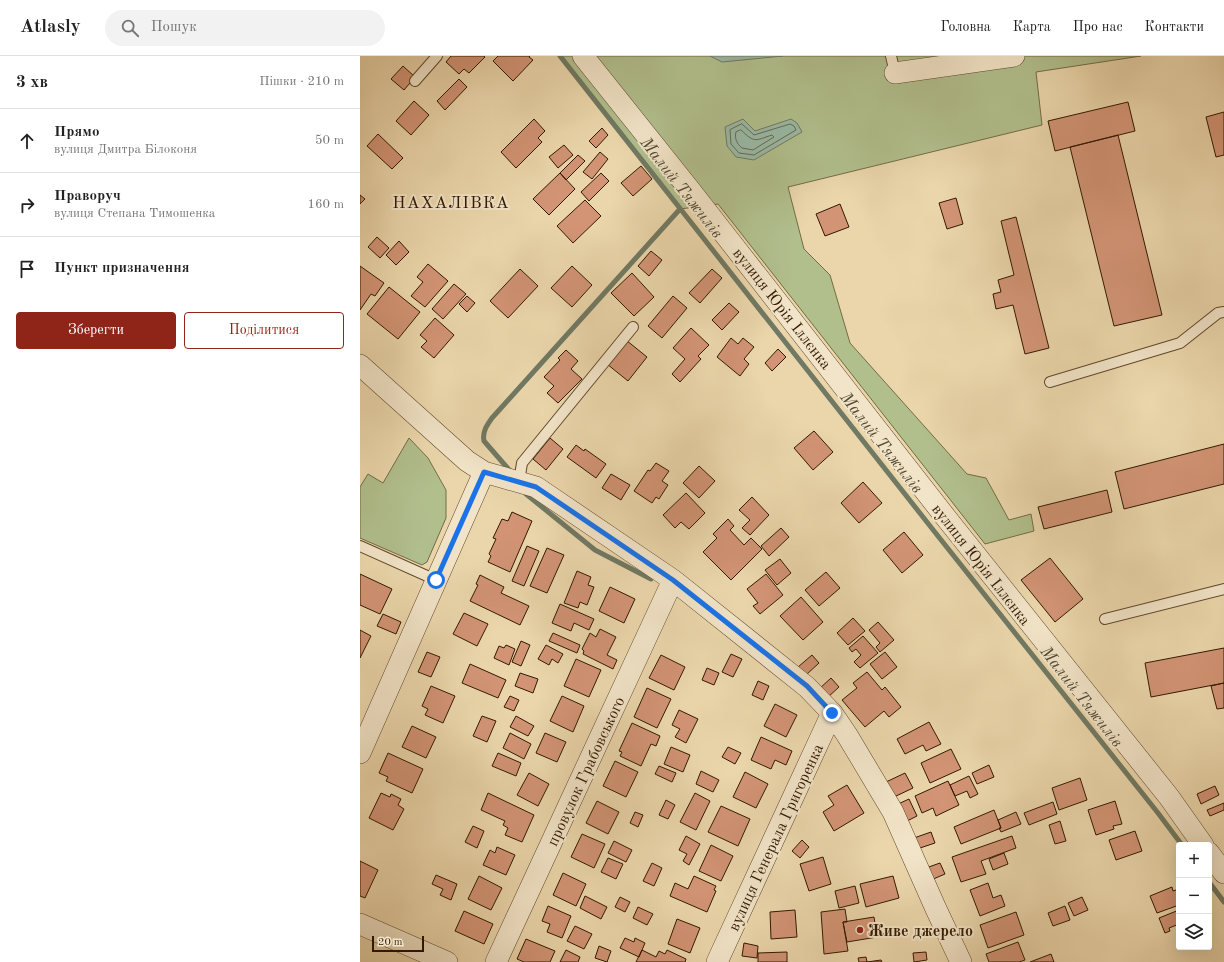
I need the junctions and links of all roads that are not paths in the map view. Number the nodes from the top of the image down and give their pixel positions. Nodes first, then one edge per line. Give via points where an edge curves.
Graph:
1 (437, 56) edge
2 (583, 56) edge
3 (1014, 56) edge
4 (893, 65) edge
5 (415, 81) dead end
6 (1224, 312) edge
7 (633, 326) dead end
8 (360, 365) edge
9 (1050, 382) dead end
10 (484, 472) junction
11 (519, 482) junction
12 (360, 546) edge
13 (436, 580) junction
14 (673, 580) junction
15 (1224, 589) edge
16 (1106, 618) dead end
17 (832, 713) junction
18 (360, 753) edge
19 (1202, 842) edge
20 (1212, 857) edge
21 (1224, 873) edge
22 (360, 924) edge
23 (447, 962) edge
24 (496, 962) edge
25 (717, 962) edge
26 (961, 962) edge

1 - 5 lane
2 - 19 street, вулиця Юрія Іллєнка via 1169,797
3 - 4 street
6 - 9 lane via 1218,313 1180,343
7 - 11 lane via 522,462
8 - 10 street via 467,461
10 - 11 street
10 - 13 street
11 - 14 street via 536,487
12 - 13 lane
13 - 18 street
14 - 17 street via 807,686
14 - 24 street, провулок Грабовського
15 - 16 lane
17 - 25 street, вулиця Генерала Григоренка
17 - 26 street via 848,735 893,812
20 - 21 street
22 - 23 street

